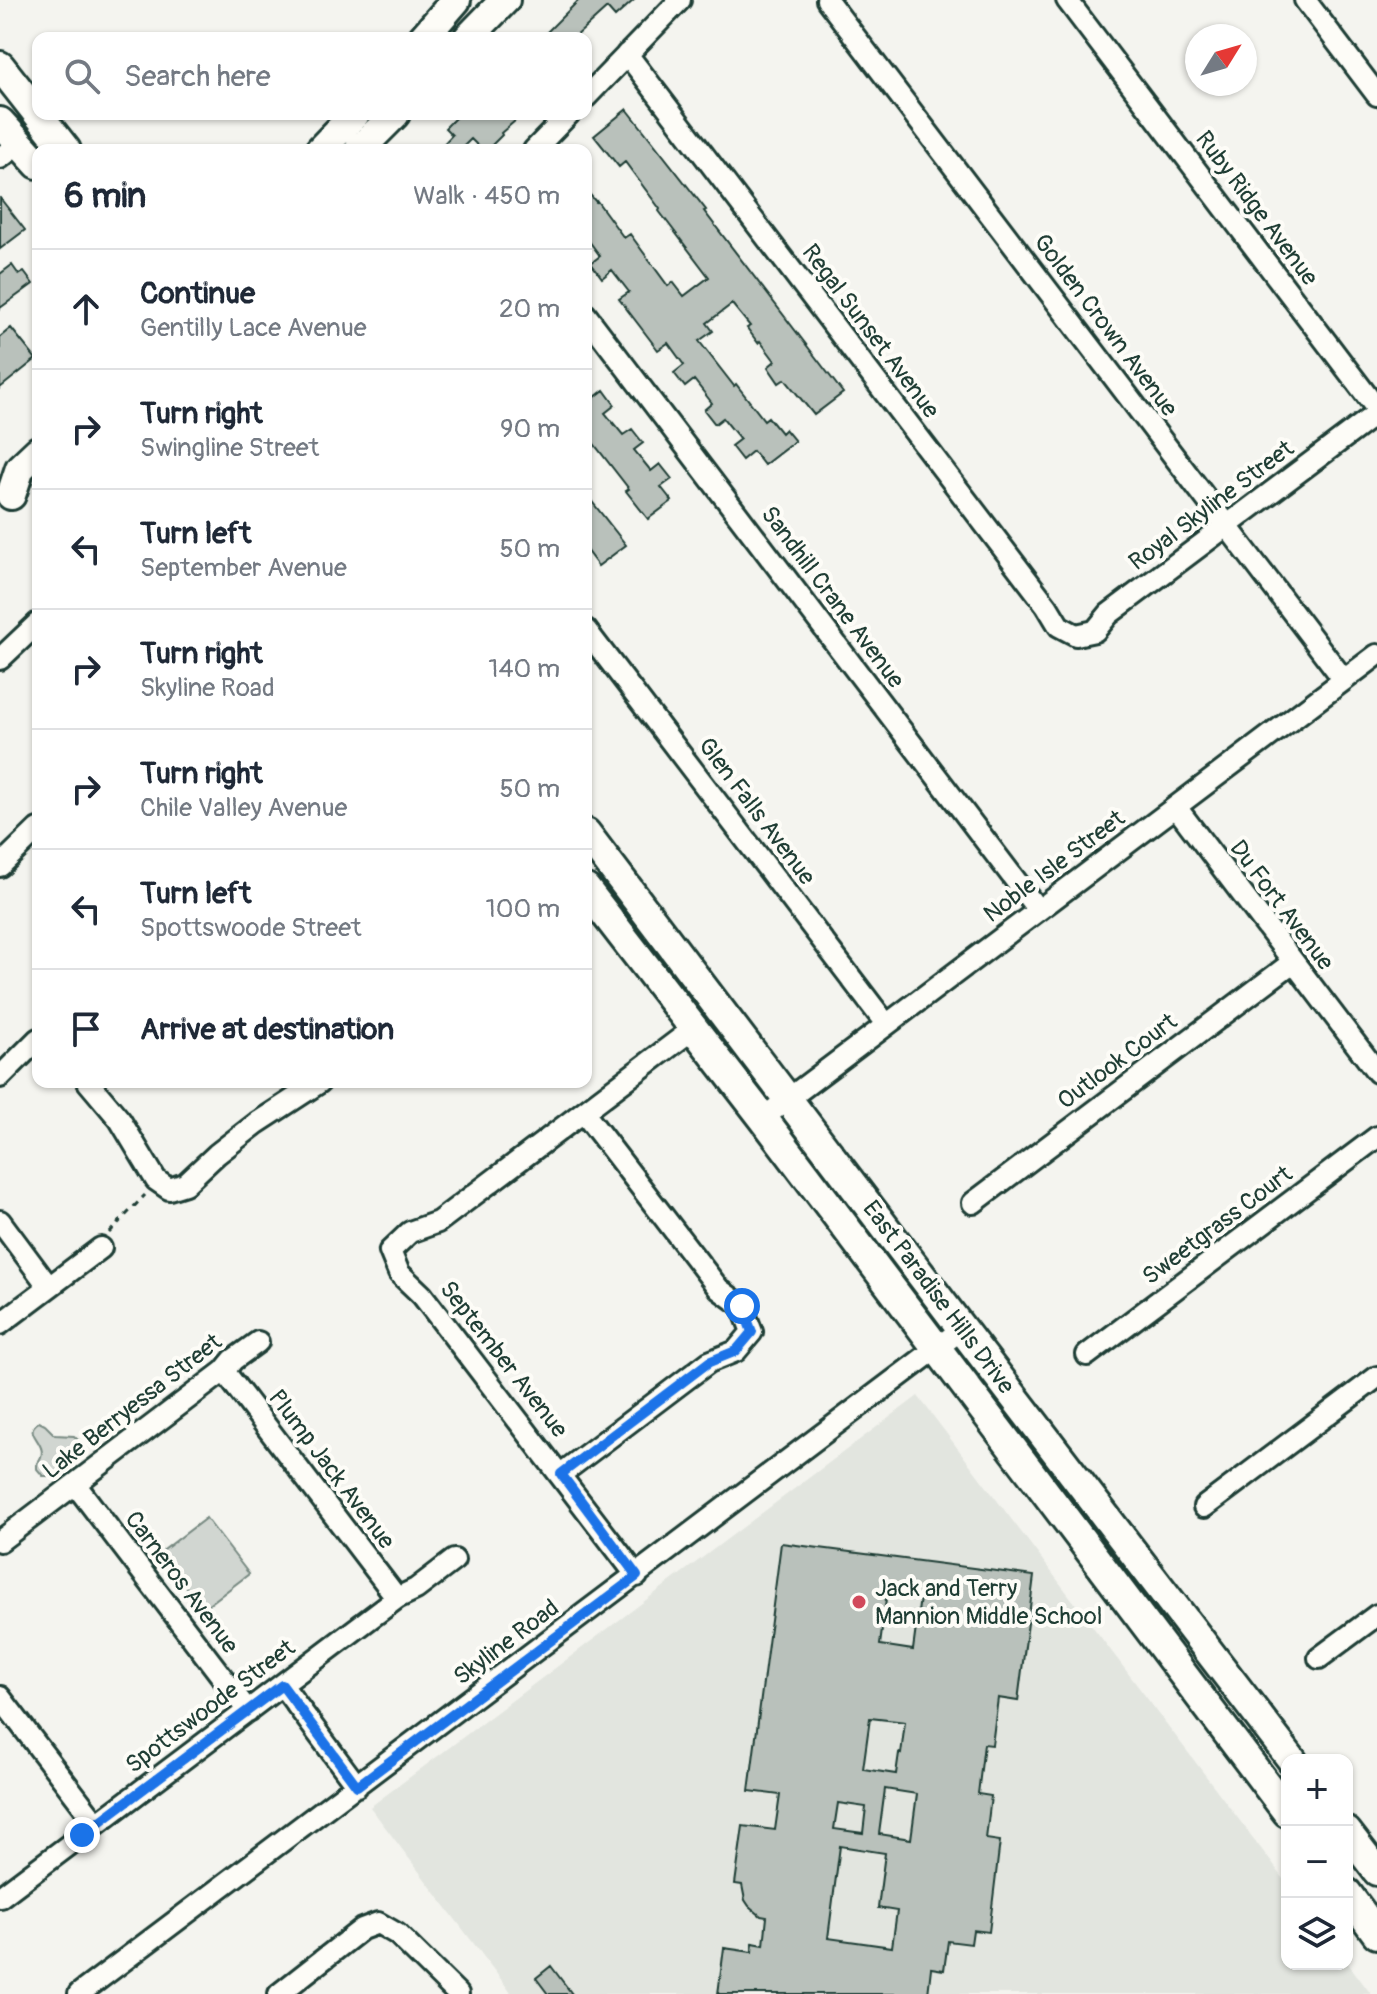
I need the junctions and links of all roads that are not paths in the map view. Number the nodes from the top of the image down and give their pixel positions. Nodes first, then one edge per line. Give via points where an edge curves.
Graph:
1 (456, 0) edge
2 (505, 0) edge
3 (680, 0) edge
4 (827, 0) edge
5 (1067, 0) edge
6 (1305, 0) edge
7 (428, 32) edge
8 (474, 32) edge
9 (627, 54) junction
10 (0, 66) edge
11 (592, 91) edge
12 (1377, 95) edge
13 (32, 107) edge
14 (42, 120) edge
15 (349, 120) edge
16 (389, 120) edge
17 (563, 120) edge
18 (0, 122) edge
19 (61, 144) edge
20 (326, 144) edge
21 (365, 144) edge
22 (540, 144) edge
23 (19, 155) edge
24 (592, 323) edge
25 (1377, 411) edge
26 (32, 457) edge
27 (32, 487) edge
28 (5, 500) edge
29 (1226, 525) junction
30 (32, 629) edge
31 (1076, 635) joint
32 (592, 638) edge
33 (1377, 655) edge
34 (0, 659) edge
35 (1344, 680) junction
36 (1176, 807) junction
37 (32, 835) edge
38 (592, 841) edge
39 (0, 866) edge
40 (592, 897) edge
41 (1038, 910) junction
42 (1293, 962) junction
43 (886, 1024) junction
44 (693, 1029) junction
45 (32, 1045) edge
46 (1377, 1072) edge
47 (0, 1077) edge
48 (93, 1088) edge
49 (311, 1088) edge
50 (789, 1098) junction
51 (584, 1113) junction
52 (763, 1118) junction
53 (1377, 1137) edge
54 (973, 1203) dead end
55 (0, 1221) edge
56 (102, 1244) road end
57 (49, 1287) junction
58 (0, 1324) edge
59 (962, 1329) junction
60 (258, 1342) dead end
61 (936, 1349) junction
62 (1087, 1355) dead end
63 (224, 1371) junction
64 (1377, 1377) edge
65 (561, 1474) junction
66 (75, 1484) junction
67 (1204, 1507) dead end
68 (0, 1541) edge
69 (454, 1560) dead end
70 (637, 1576) junction
71 (397, 1598) junction
72 (1377, 1615) edge
73 (1319, 1658) dead end
74 (282, 1685) junction
75 (0, 1697) edge
76 (248, 1711) junction
77 (1287, 1754) edge
78 (357, 1786) junction
79 (1281, 1804) edge
80 (97, 1824) junction
81 (1353, 1840) edge
82 (1377, 1871) edge
83 (0, 1897) edge
84 (1351, 1898) edge
85 (1377, 1934) edge
86 (79, 1994) edge
87 (279, 1994) edge
88 (458, 1994) edge

1 - 7 main road
2 - 8 main road
3 - 9 street
4 - 29 street, Golden Crown Avenue
5 - 25 street, Ruby Ridge Avenue
6 - 12 street
9 - 11 street
9 - 31 street, Regal Sunset Avenue via 1059,626
10 - 13 main road
14 - 19 main road
15 - 20 main road
16 - 21 main road
17 - 22 street
18 - 23 main road
24 - 41 street, Sandhill Crane Avenue
25 - 29 street, Royal Skyline Street
26 - 28 main road via 20,468
27 - 28 main road
29 - 31 street, Royal Skyline Street via 1109,614 1095,631
29 - 35 street, Golden Crown Avenue
30 - 34 street
32 - 43 street, Glen Falls Avenue
33 - 35 street, Noble Isle Street
35 - 36 street, Noble Isle Street
36 - 41 street, Noble Isle Street
36 - 42 street, Du Fort Avenue
37 - 39 street
38 - 50 main road, East Paradise Hills Drive
40 - 44 main road, East Paradise Hills Drive
41 - 43 street, Noble Isle Street
42 - 46 street, Du Fort Avenue
42 - 54 street, Outlook Court
43 - 50 street, Noble Isle Street
44 - 51 street
44 - 52 main road, East Paradise Hills Drive
45 - 47 street
48 - 49 street via 120,1120 156,1180 169,1189 185,1184 247,1131
50 - 52 street, Noble Isle Street
50 - 59 main road, East Paradise Hills Drive
51 - 65 street via 719,1289 742,1306 752,1332 736,1351 709,1362
51 - 65 street, September Avenue via 438,1222 410,1232 390,1251 399,1273 422,1295
52 - 61 main road, East Paradise Hills Drive
53 - 62 street, Sweetgrass Court
55 - 57 street
56 - 57 street
57 - 58 street
59 - 61 street, Skyline Road
59 - 77 main road, East Paradise Hills Drive
60 - 63 street, Lake Berryessa Street
61 - 70 street, Skyline Road
61 - 79 main road, East Paradise Hills Drive
63 - 66 street, Lake Berryessa Street
63 - 71 street, Plump Jack Avenue
64 - 67 street
65 - 70 street, September Avenue
66 - 68 street, Lake Berryessa Street
66 - 76 street, Carneros Avenue
69 - 71 street, Spottswoode Street
70 - 78 street, Skyline Road
71 - 74 street, Spottswoode Street
72 - 73 street
74 - 76 street, Spottswoode Street
74 - 78 street
75 - 80 street
76 - 80 street, Spottswoode Street
78 - 86 street, Skyline Road
80 - 83 street, Spottswoode Street
81 - 82 main road
84 - 85 main road
87 - 88 street via 362,1929 378,1923 397,1934

